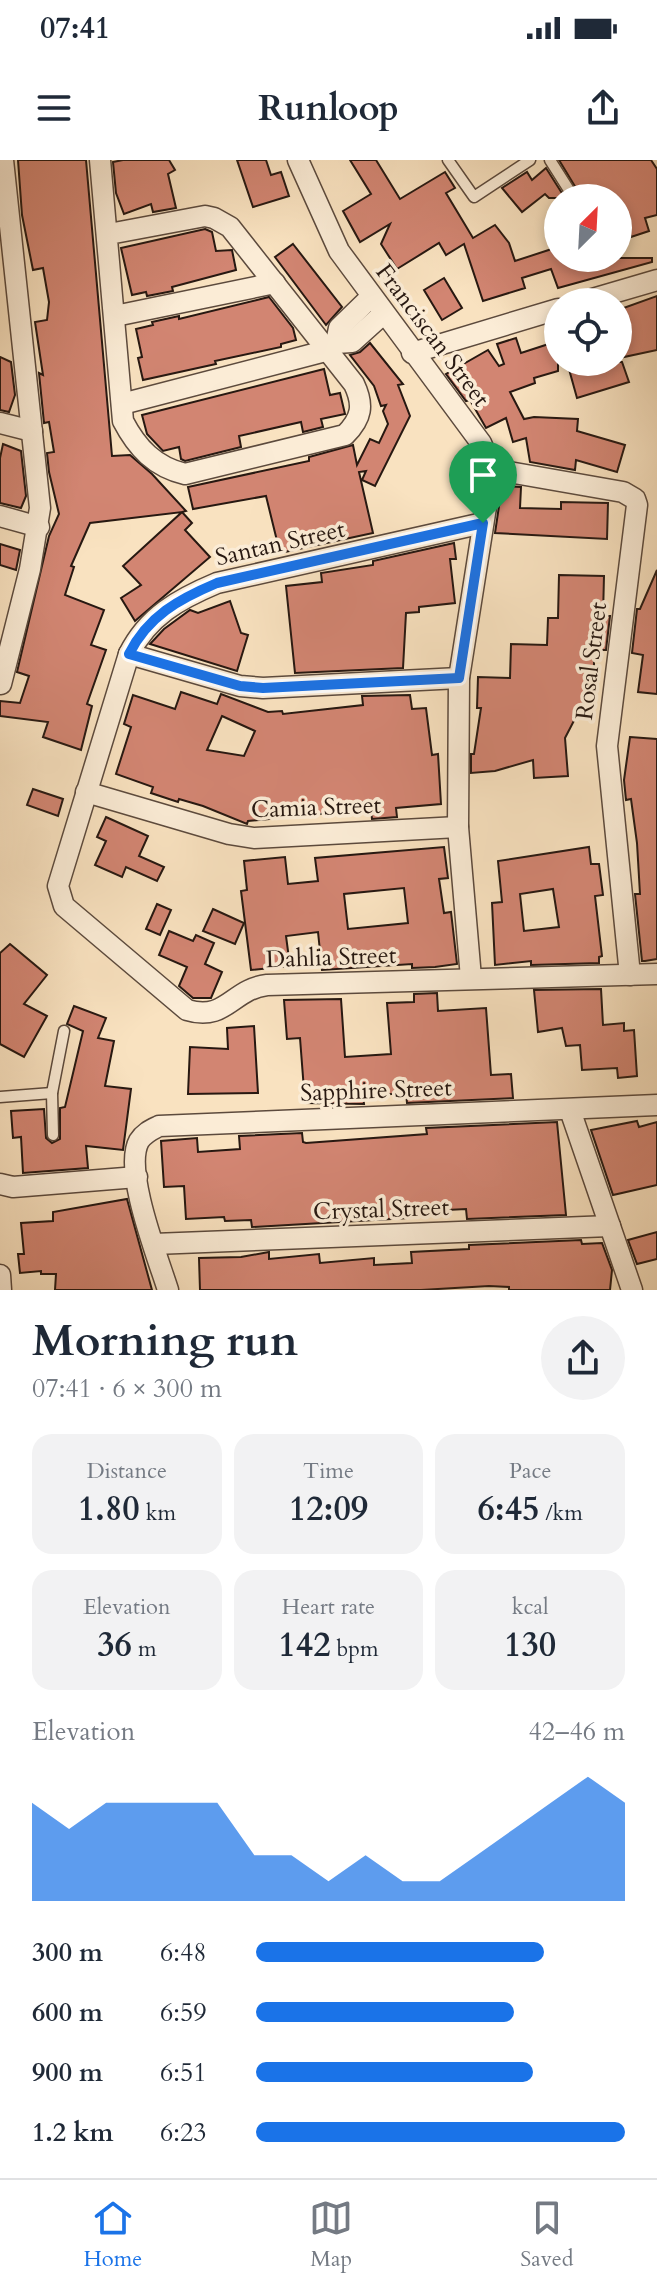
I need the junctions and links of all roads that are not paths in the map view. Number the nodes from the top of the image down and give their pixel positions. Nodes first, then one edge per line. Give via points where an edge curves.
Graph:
1 (3, 160) edge
2 (100, 160) edge
3 (298, 160) edge
4 (448, 160) edge
5 (530, 160) edge
6 (550, 160) edge
7 (565, 184) edge
8 (6, 232) edge
9 (109, 234) junction
10 (657, 280) edge
11 (275, 283) junction
12 (630, 288) edge
13 (371, 297) junction
14 (544, 313) edge
15 (383, 314) junction
16 (115, 316) junction
17 (0, 325) edge
18 (21, 330) junction
19 (332, 347) junction
20 (412, 353) junction
21 (122, 404) junction
22 (0, 423) edge
23 (32, 431) junction
24 (492, 469) junction
25 (0, 516) edge
26 (483, 523) junction
27 (39, 527) junction
28 (129, 654) junction
29 (459, 678) junction
30 (1, 684) edge
31 (86, 792) junction
32 (458, 827) junction
33 (60, 897) joint
34 (657, 974) edge
35 (630, 975) junction
36 (471, 978) junction
37 (64, 1031) dead end
38 (52, 1093) junction
39 (0, 1097) edge
40 (657, 1105) edge
41 (570, 1110) junction
42 (53, 1135) dead end
43 (137, 1177) junction
44 (0, 1184) edge
45 (610, 1226) junction
46 (154, 1244) junction
47 (0, 1275) edge
48 (0, 1289) edge
49 (168, 1290) edge
50 (632, 1290) edge

1 - 8 street
2 - 9 street
3 - 13 street, Franciscan Street via 334,240
4 - 5 lane via 474,197
6 - 7 lane
8 - 18 street
9 - 11 street via 214,218 230,227
9 - 16 street
10 - 12 street
11 - 16 street
11 - 19 street
13 - 15 street, Franciscan Street
13 - 19 street via 339,328
14 - 20 street
15 - 19 street via 352,342
15 - 20 street, Franciscan Street
16 - 21 street
17 - 18 street
18 - 23 street
19 - 21 street
19 - 21 street via 362,400 361,414 345,435 185,474 147,456 123,421
20 - 24 street, Franciscan Street via 481,443
22 - 23 street
23 - 27 street
24 - 26 street
24 - 35 street, Rosal Street via 623,492 637,505 607,746
25 - 27 street
26 - 28 street, Santan Street via 217,583 157,615 139,633
26 - 29 street
27 - 30 street
28 - 29 street via 263,688
28 - 31 street, Santan Street
29 - 32 street
31 - 32 street, Camia Street via 254,838
31 - 33 street, Santan Street via 58,886
32 - 36 street
33 - 36 street, Dahlia Street via 64,906 187,1010 203,1015 222,1010 252,986
34 - 35 street, Dahlia Street
35 - 36 street, Dahlia Street
37 - 38 lane
38 - 39 lane
38 - 42 lane
40 - 41 street, Sapphire Street
41 - 43 street, Sapphire Street via 159,1126 138,1143
41 - 45 street
43 - 44 street
43 - 46 street
45 - 46 street, Crystal Street
45 - 50 street
46 - 49 street
47 - 48 street

